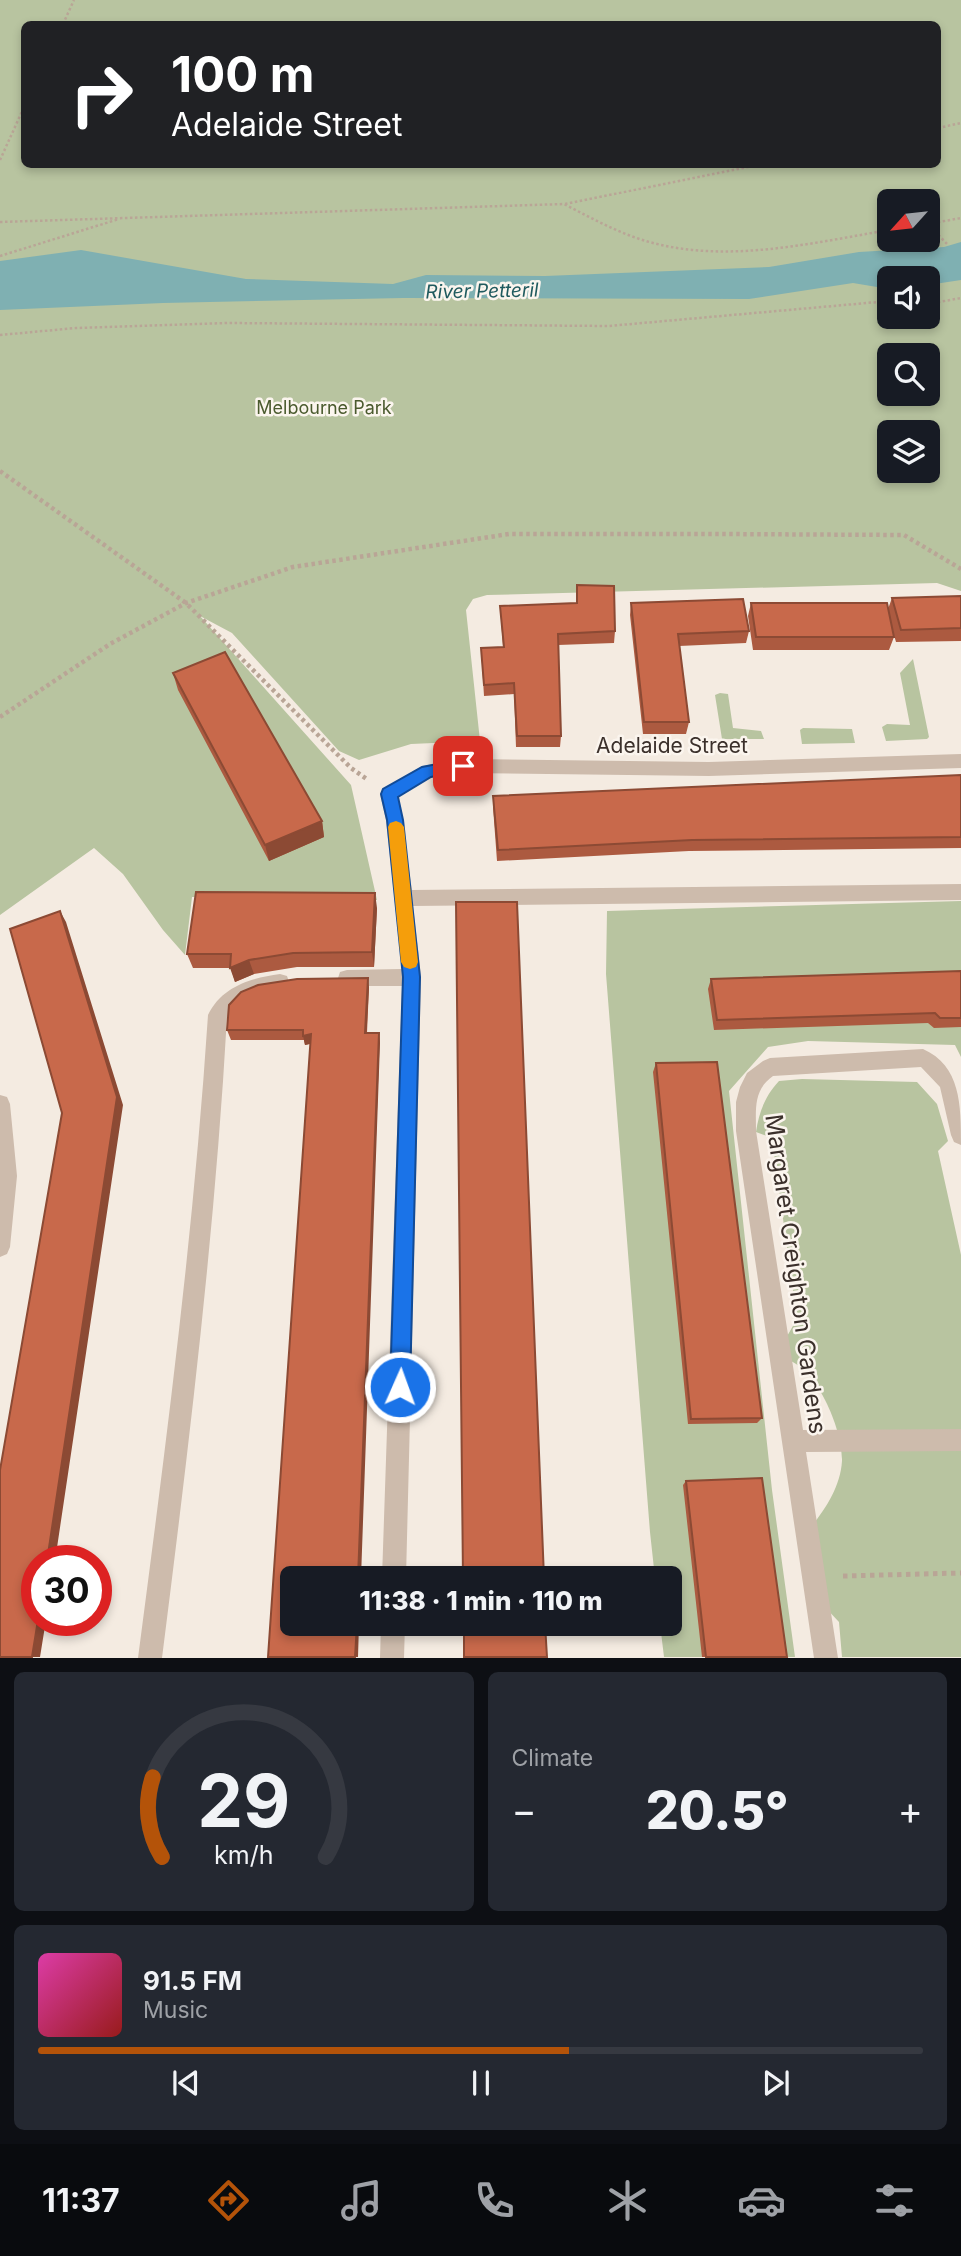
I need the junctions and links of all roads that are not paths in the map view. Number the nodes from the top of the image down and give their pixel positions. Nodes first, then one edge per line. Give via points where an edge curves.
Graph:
1 (961, 761) edge
2 (961, 892) edge
3 (403, 898) junction
4 (412, 977) junction
5 (298, 979) edge
6 (324, 979) edge
7 (0, 1104) edge
8 (961, 1135) edge
9 (0, 1247) edge
10 (961, 1440) edge
11 (793, 1441) junction
12 (394, 1566) edge
13 (393, 1636) edge
14 (150, 1657) edge
15 (392, 1657) edge
16 (826, 1657) edge

1 - 3 street, Adelaide Street via 709,769 463,766 428,771 389,794
2 - 3 street
3 - 4 street
4 - 6 street
4 - 12 street
5 - 14 street via 251,986 232,998 218,1015 210,1145 183,1409
7 - 9 street via 7,1147
8 - 11 street, Margaret Creighton Gardens via 948,1077 938,1065 923,1058 770,1067 751,1081 746,1131
10 - 11 street
11 - 16 street, Margaret Creighton Gardens
13 - 15 street

